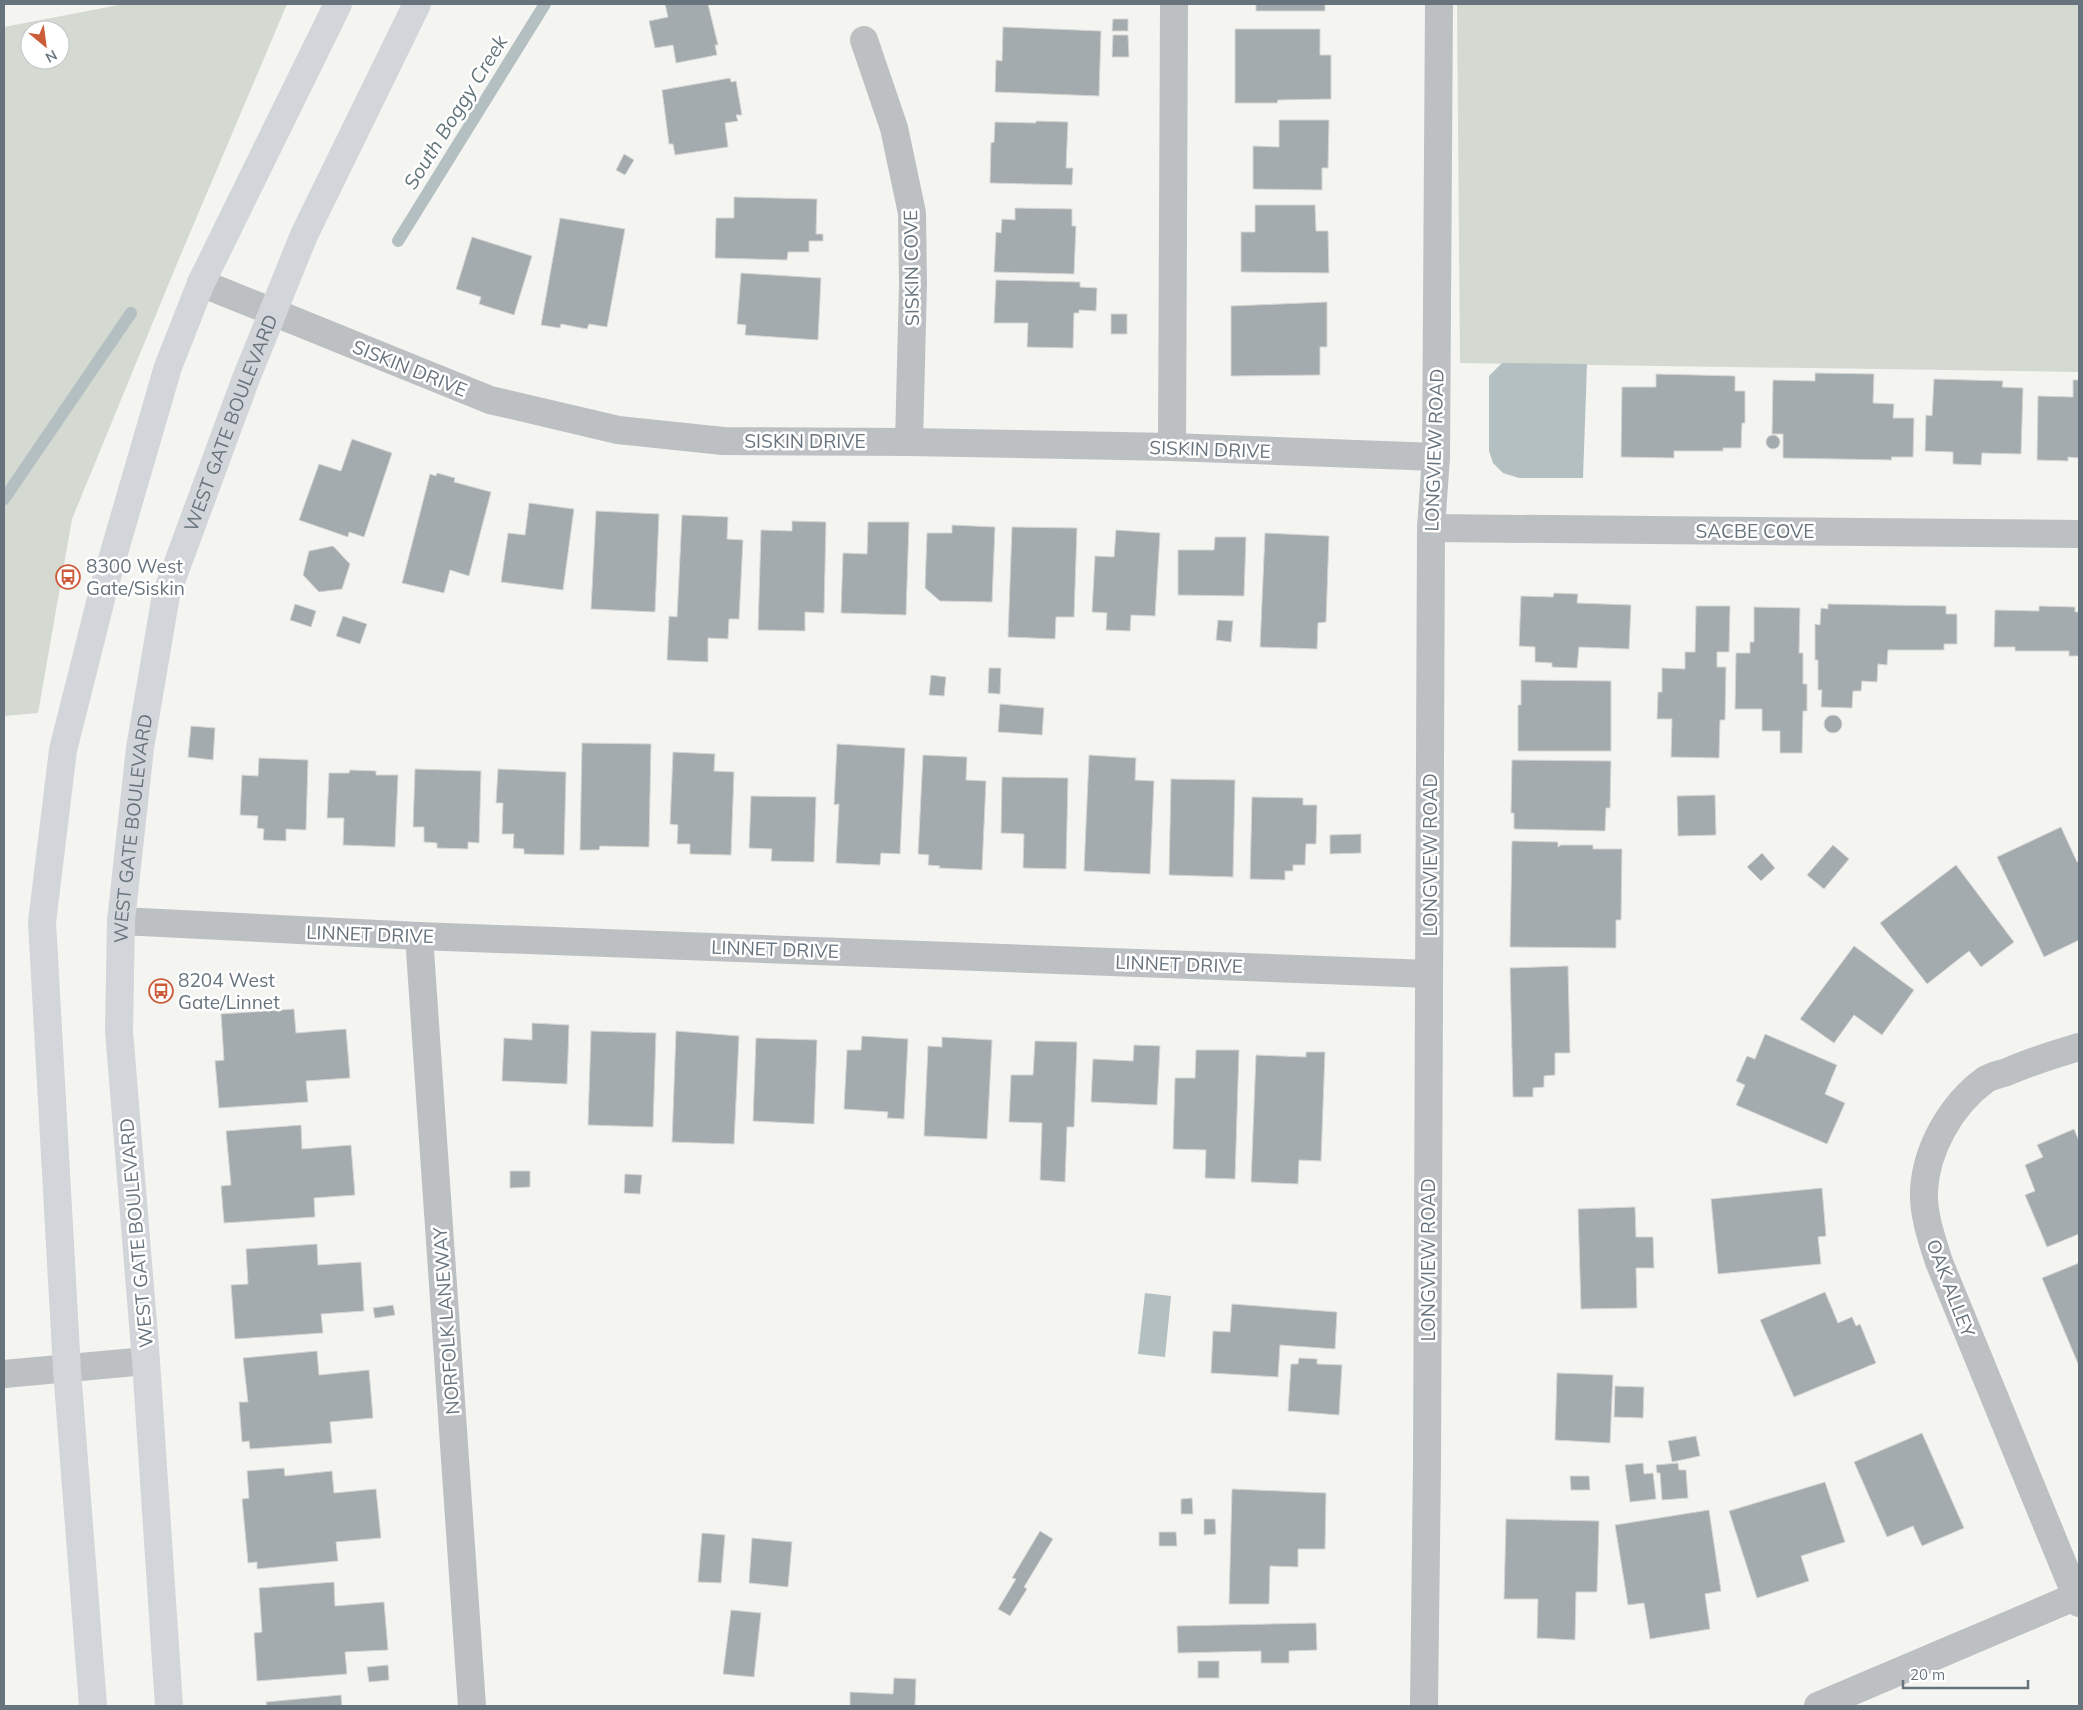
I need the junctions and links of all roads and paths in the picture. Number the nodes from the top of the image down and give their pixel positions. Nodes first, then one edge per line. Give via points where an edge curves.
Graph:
1 (338, 4) edge
2 (417, 4) edge
3 (1174, 4) edge
4 (1439, 4) edge
5 (864, 40) dead end
6 (200, 283) junction
7 (272, 313) junction
8 (909, 442) junction
9 (1172, 447) junction
10 (1436, 457) junction
11 (1431, 528) junction
12 (2079, 534) edge
13 (121, 921) junction
14 (419, 936) junction
15 (1429, 974) junction
16 (2079, 1047) edge
17 (146, 1361) junction
18 (67, 1370) junction
19 (4, 1374) edge
20 (2078, 1598) edge
21 (93, 1706) edge
22 (169, 1706) edge
23 (472, 1706) edge
24 (1424, 1706) edge
25 (1818, 1706) edge

1 - 6 main road
2 - 7 main road, WEST GATE BOULEVARD via 304,235
3 - 9 street
4 - 10 street, LONGVIEW ROAD
5 - 8 street, SISKIN COVE via 894,128 912,212
6 - 7 street, SISKIN DRIVE
6 - 18 main road via 168,367 120,530 63,750 42,922
7 - 8 street, SISKIN DRIVE via 490,400 618,430 723,441
7 - 13 main road, WEST GATE BOULEVARD via 166,595 140,748
8 - 9 street, SISKIN DRIVE
9 - 10 street, SISKIN DRIVE
10 - 11 street, LONGVIEW ROAD
11 - 12 street, SACBE COVE
11 - 15 street, LONGVIEW ROAD
13 - 14 street, LINNET DRIVE
13 - 17 main road, WEST GATE BOULEVARD via 119,1032
14 - 15 street, LINNET DRIVE
14 - 23 street, NORFOLK LANEWAY
15 - 24 street, LONGVIEW ROAD
16 - 20 street, OAK ALLEY via 1987,1079 1961,1101 1943,1128 1929,1160 1924,1192 1938,1262
17 - 18 street
17 - 22 main road, WEST GATE BOULEVARD
18 - 19 street
18 - 21 main road
20 - 25 street

